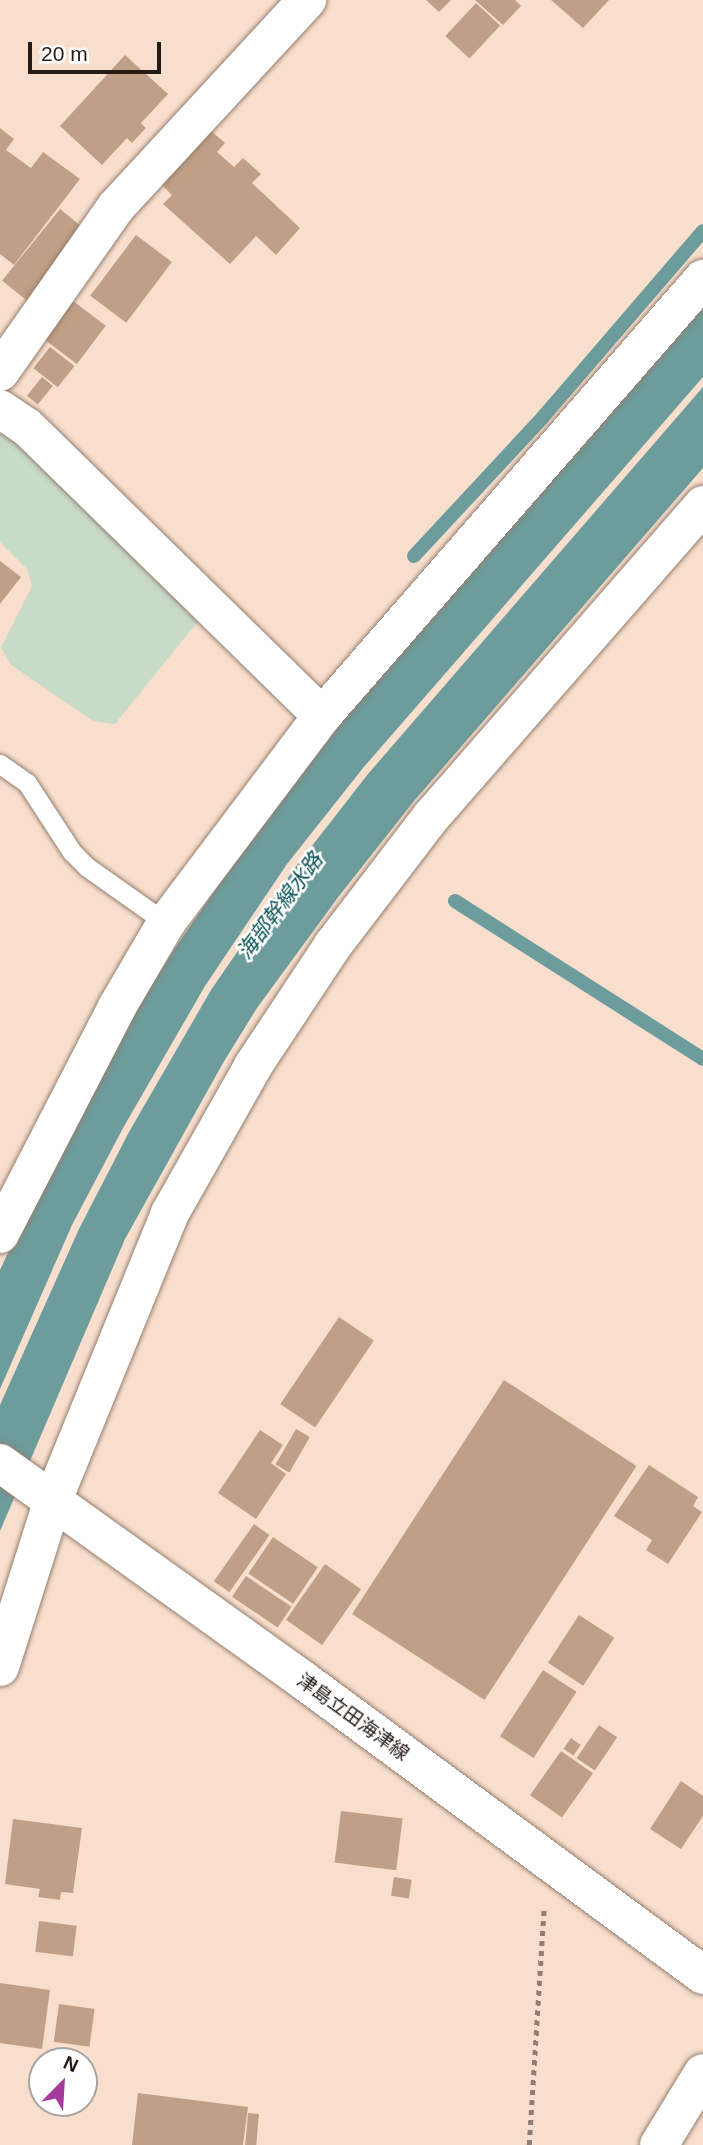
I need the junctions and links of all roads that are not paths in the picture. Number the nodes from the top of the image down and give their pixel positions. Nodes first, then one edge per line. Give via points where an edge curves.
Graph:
1 (307, 0) edge
2 (703, 279) edge
3 (0, 372) edge
4 (0, 409) edge
5 (703, 505) edge
6 (322, 716) junction
7 (0, 764) edge
8 (166, 923) junction
9 (0, 1234) edge
10 (27, 1482) edge
11 (0, 1667) edge
12 (703, 1975) edge
13 (703, 2073) edge
14 (659, 2145) edge

1 - 3 street via 116,207
2 - 6 street
4 - 6 street via 27,427
5 - 10 street via 431,817 333,945 260,1055
6 - 8 street
7 - 8 lane via 27,783 72,852
8 - 9 street via 117,1007
10 - 11 street
10 - 12 street, 津島立田海津線
13 - 14 street

